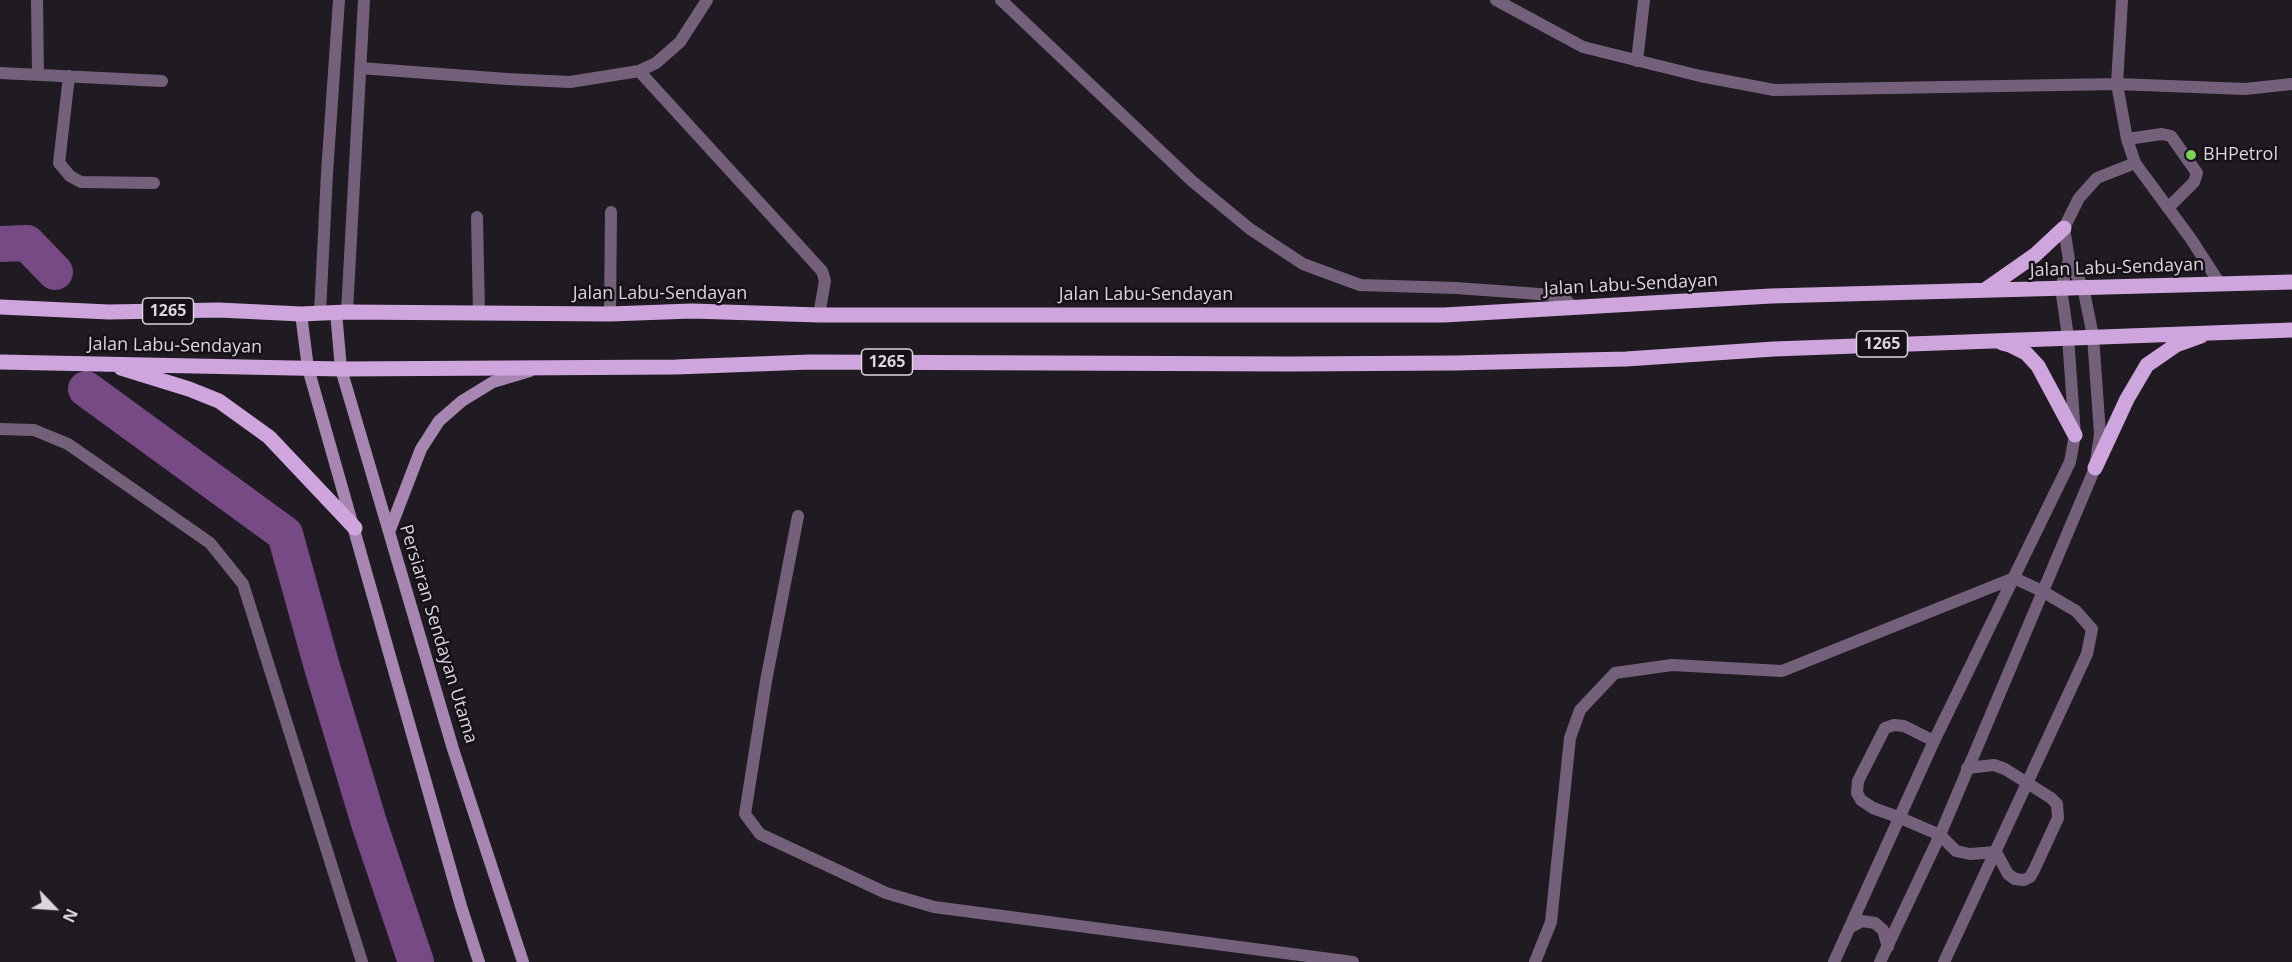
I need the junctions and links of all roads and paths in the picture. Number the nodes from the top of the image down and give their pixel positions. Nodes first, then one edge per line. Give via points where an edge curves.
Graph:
1 (37, 0) edge
2 (339, 0) edge
3 (364, 0) edge
4 (707, 0) edge
5 (1001, 0) edge
6 (1496, 0) edge
7 (1644, 0) edge
8 (2122, 0) edge
9 (1636, 61) junction
10 (360, 68) junction
11 (639, 71) junction
12 (0, 73) edge
13 (38, 75) junction
14 (69, 76) junction
15 (162, 81) dead end
16 (2116, 84) junction
17 (2292, 84) edge
18 (2127, 139) junction
19 (2135, 163) junction
20 (154, 183) dead end
21 (2168, 208) junction
22 (610, 212) dead end
23 (477, 217) dead end
24 (2064, 228) junction
25 (2069, 260) junction
26 (2292, 282) edge
27 (2220, 284) junction
28 (2083, 287) junction
29 (2061, 288) junction
30 (1983, 291) junction
31 (0, 307) edge
32 (1574, 308) junction
33 (341, 312) junction
34 (479, 312) junction
35 (320, 313) junction
36 (301, 314) junction
37 (610, 314) junction
38 (819, 315) junction
39 (2292, 330) edge
40 (2212, 332) junction
41 (2093, 336) junction
42 (2068, 337) junction
43 (1990, 340) junction
44 (0, 362) edge
45 (107, 364) junction
46 (543, 367) junction
47 (308, 368) junction
48 (340, 369) junction
49 (0, 429) edge
50 (2075, 435) junction
51 (2095, 468) junction
52 (798, 516) dead end
53 (356, 528) junction
54 (389, 532) junction
55 (2014, 578) junction
56 (2042, 591) junction
57 (1934, 741) junction
58 (1967, 768) junction
59 (2027, 784) junction
60 (1898, 818) junction
61 (1940, 835) junction
62 (1996, 852) junction
63 (1849, 928) junction
64 (1888, 947) junction
65 (362, 962) edge
66 (479, 962) edge
67 (523, 962) edge
68 (1353, 962) edge
69 (1535, 962) edge
70 (1834, 962) edge
71 (1880, 962) edge
72 (1944, 962) edge

1 - 13 street
2 - 35 street
3 - 10 street
4 - 11 street via 680,42 656,63
5 - 32 street via 1192,181 1250,229 1303,264 1360,285 1558,295
6 - 9 street via 1583,47
7 - 9 street
8 - 16 street
9 - 16 street via 1774,90
10 - 11 street via 570,82
10 - 33 street
11 - 38 street via 822,271 825,281
12 - 13 street
13 - 14 street
14 - 15 street
14 - 20 street via 59,163 81,182
16 - 17 street via 2245,89
16 - 18 street
18 - 19 street
18 - 21 street via 2171,136 2197,173 2194,182
19 - 21 street
19 - 24 street via 2097,178 2079,198
21 - 27 street
22 - 37 street
23 - 34 street
24 - 25 street
24 - 30 main road via 2035,255
25 - 28 street
25 - 29 street
26 - 27 main road, Jalan Labu-Sendayan / 1265
27 - 28 main road, Jalan Labu-Sendayan / 1265
28 - 29 main road, Jalan Labu-Sendayan / 1265
28 - 41 street
29 - 30 main road, Jalan Labu-Sendayan / 1265
29 - 42 street
30 - 32 main road, Jalan Labu-Sendayan / 1265 via 1771,296
31 - 36 main road, Jalan Labu-Sendayan / 1265
32 - 38 main road, Jalan Labu-Sendayan / 1265 via 1444,315
33 - 34 main road, Jalan Labu-Sendayan / 1265
33 - 35 main road, Jalan Labu-Sendayan / 1265
33 - 48 main road, Persiaran Sendayan Utama
34 - 37 main road, Jalan Labu-Sendayan / 1265
35 - 36 main road, Jalan Labu-Sendayan / 1265
36 - 47 main road
37 - 38 main road, Jalan Labu-Sendayan / 1265 via 699,311
39 - 40 main road, Jalan Labu-Sendayan / 1265
40 - 41 main road, Jalan Labu-Sendayan / 1265
40 - 51 main road via 2176,345 2147,365
41 - 42 main road, Jalan Labu-Sendayan / 1265
41 - 51 street via 2100,434
42 - 43 main road, Jalan Labu-Sendayan / 1265
42 - 50 street
43 - 46 main road, Jalan Labu-Sendayan / 1265 via 1626,359 1455,363 810,362 676,368
43 - 50 main road via 2026,353 2038,366
44 - 45 main road, Jalan Labu-Sendayan / 1265
45 - 47 main road, Jalan Labu-Sendayan / 1265
45 - 53 main road via 219,401 268,437
46 - 48 main road, Jalan Labu-Sendayan / 1265
46 - 54 main road via 493,382 439,421 421,449
47 - 48 main road, Jalan Labu-Sendayan / 1265
47 - 53 main road
48 - 54 main road, Persiaran Sendayan Utama
49 - 65 street via 34,430 68,444 210,543 243,584
50 - 55 street via 2070,462
51 - 56 street
52 - 68 street via 745,814 760,834 886,893 934,907
53 - 66 main road
54 - 67 main road, Persiaran Sendayan Utama via 453,749
55 - 56 street
55 - 57 street
55 - 69 street via 1782,671 1672,665 1615,673 1580,710 1570,738 1551,922
56 - 58 street
56 - 59 street via 2076,611 2092,630 2087,654
57 - 60 street
57 - 60 street via 1904,726 1885,728 1858,781 1861,800
58 - 59 street via 1994,765
58 - 61 street
59 - 62 street
59 - 62 street via 2057,804 2054,828 2030,877 2015,879 2008,874
60 - 61 street
60 - 63 street
61 - 62 street via 1956,851
61 - 64 street
62 - 72 street
63 - 64 street via 1862,921 1875,923 1883,930
63 - 70 street
64 - 71 street

